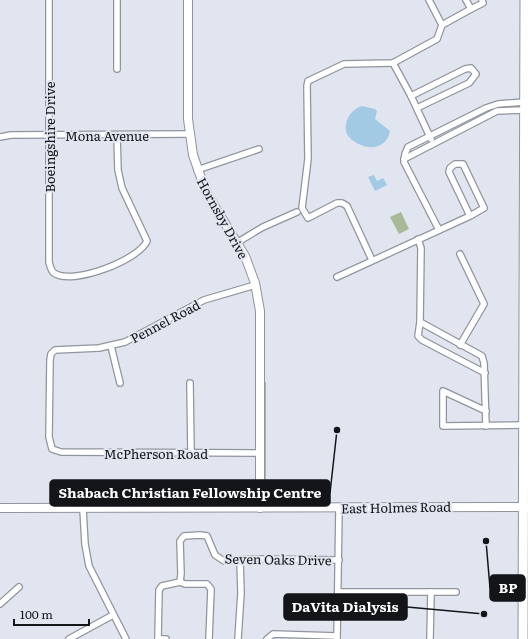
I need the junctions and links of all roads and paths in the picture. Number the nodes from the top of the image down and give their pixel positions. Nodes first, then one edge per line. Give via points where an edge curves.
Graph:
1 (49, 0) edge
2 (117, 0) edge
3 (188, 0) edge
4 (429, 0) edge
5 (466, 0) edge
6 (482, 0) edge
7 (525, 0) edge
8 (471, 9) junction
9 (442, 25) junction
10 (392, 63) junction
11 (117, 69) dead end
12 (411, 96) junction
13 (525, 106) junction
14 (417, 108) junction
15 (189, 134) junction
16 (49, 135) junction
17 (117, 135) junction
18 (431, 136) junction
19 (0, 137) edge
20 (433, 143) junction
21 (259, 149) dead end
22 (404, 159) junction
23 (197, 170) junction
24 (297, 212) dead end
25 (470, 216) junction
26 (439, 230) junction
27 (418, 239) junction
28 (238, 242) junction
29 (460, 254) dead end
30 (372, 260) junction
31 (337, 277) dead end
32 (255, 285) junction
33 (420, 322) junction
34 (460, 345) junction
35 (111, 346) junction
36 (485, 373) junction
37 (120, 383) dead end
38 (190, 383) dead end
39 (486, 411) junction
40 (525, 425) junction
41 (486, 426) junction
42 (52, 449) joint
43 (190, 453) junction
44 (261, 453) junction
45 (526, 507) edge
46 (0, 508) edge
47 (260, 508) junction
48 (339, 508) junction
49 (84, 509) junction
50 (339, 560) junction
51 (240, 561) junction
52 (180, 582) junction
53 (19, 587) dead end
54 (338, 592) junction
55 (431, 592) junction
56 (456, 592) dead end
57 (0, 604) edge
58 (113, 615) junction
59 (337, 638) edge
60 (69, 639) edge
61 (126, 639) edge
62 (158, 639) edge
63 (166, 639) edge
64 (209, 639) edge
65 (238, 639) edge
66 (267, 639) edge
67 (430, 639) edge
68 (523, 639) edge

1 - 16 street, Boeingshire Drive
2 - 11 street
3 - 15 street, Hornsby Drive
4 - 9 street
5 - 8 street
6 - 8 street via 483,3
7 - 13 main road
8 - 9 street
9 - 10 street via 437,39
10 - 12 street
10 - 30 street via 344,64 308,81 307,86 308,159 302,208 308,218 337,203 347,206
12 - 14 street
12 - 14 street via 465,69 471,68 476,74 469,83
13 - 18 street via 498,104
13 - 20 street via 497,111
13 - 40 main road
14 - 18 street
15 - 17 street, Mona Avenue
15 - 23 street, Hornsby Drive
16 - 17 street, Mona Avenue
16 - 17 street, Boeingshire Drive via 49,262 53,272 62,276 94,273 142,250 147,241 128,203 121,182
16 - 19 street, Mona Avenue
18 - 20 street
18 - 22 street via 408,147
20 - 22 street
21 - 23 street
22 - 26 street
23 - 28 street, Hornsby Drive via 206,192
24 - 28 street via 263,227
25 - 25 street via 449,172 455,164 463,164 484,208
25 - 26 street
26 - 27 street
27 - 30 street
27 - 33 street via 421,248
28 - 32 street, Hornsby Drive
29 - 34 street via 484,304
30 - 31 street
32 - 35 street, Pennel Road via 204,300 134,338
32 - 44 street, Hornsby Drive via 261,324
33 - 34 street
33 - 36 street via 418,336 422,340
34 - 36 street via 482,356
35 - 37 street
35 - 42 street, Pennel Road via 61,349 51,354 49,437
36 - 39 street
38 - 43 street
39 - 41 street
39 - 41 street via 443,391 443,426
40 - 41 street
40 - 45 main road
42 - 43 street, McPherson Road via 61,452
43 - 44 street, McPherson Road
44 - 47 street, Hornsby Drive
45 - 48 street, East Holmes Road
45 - 68 main road
46 - 49 street, East Holmes Road
47 - 48 street, East Holmes Road
47 - 49 street, East Holmes Road
48 - 50 street
49 - 58 street via 88,561
50 - 51 street, Seven Oaks Drive
50 - 54 street
51 - 52 street, Seven Oaks Drive via 224,561 218,558 207,536 184,536 180,541
51 - 65 street
52 - 62 street via 162,586 158,590
52 - 64 street via 206,584 211,589
53 - 57 street
54 - 55 street
54 - 59 street
55 - 56 street
55 - 67 street
58 - 60 street
58 - 61 street
59 - 66 street via 273,634
62 - 63 street

